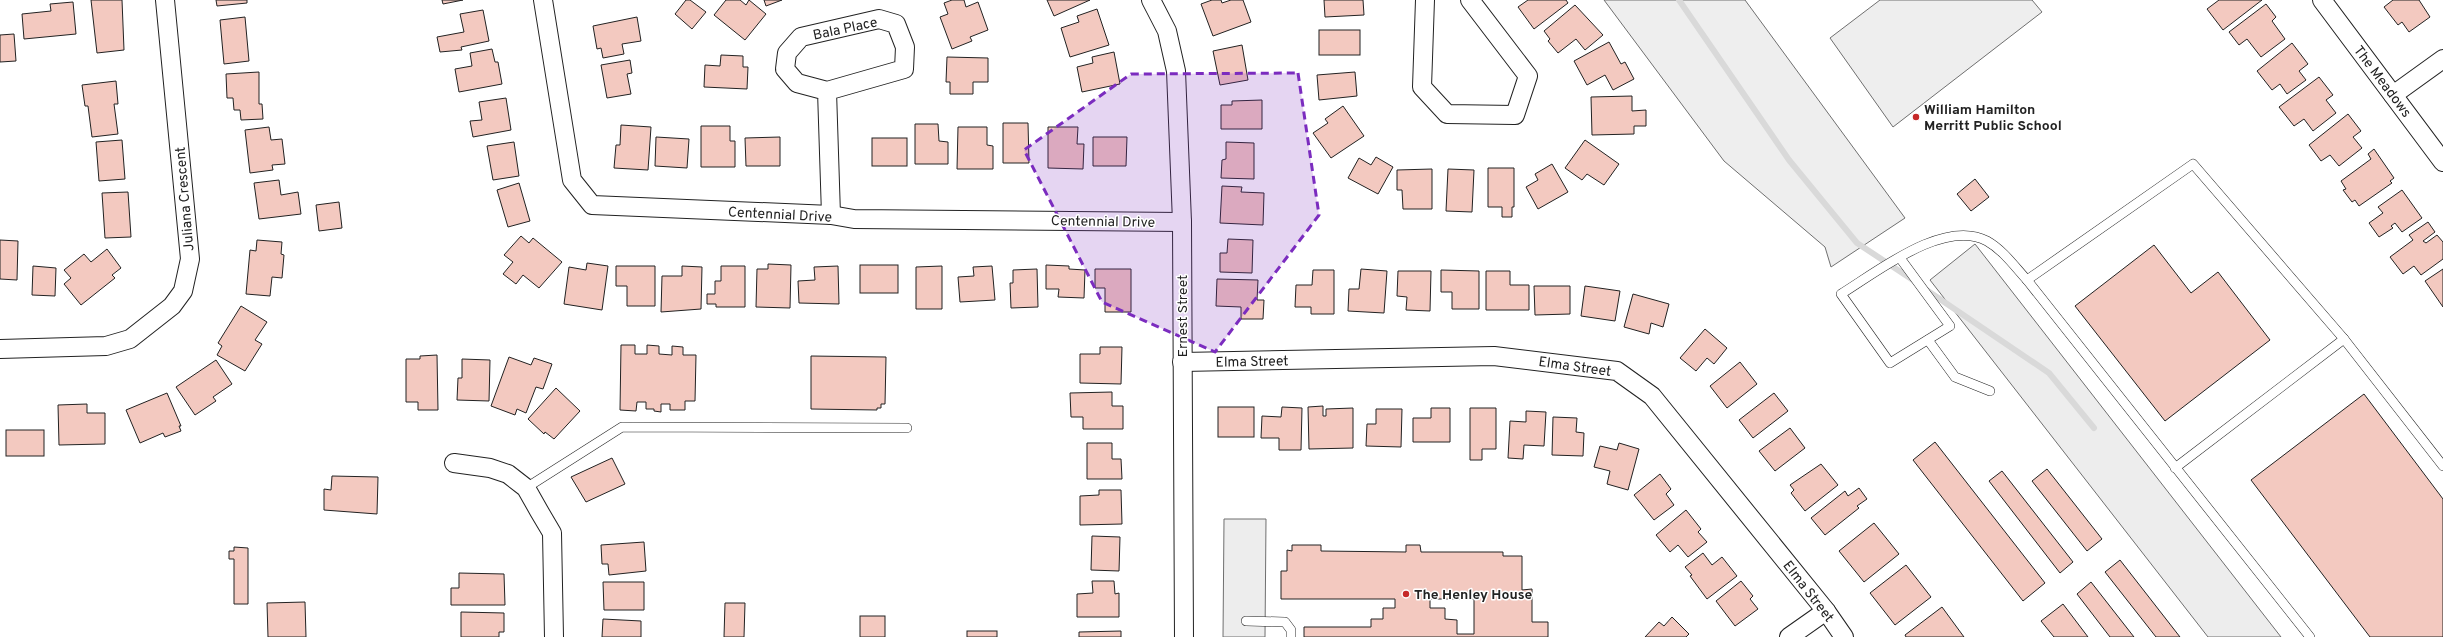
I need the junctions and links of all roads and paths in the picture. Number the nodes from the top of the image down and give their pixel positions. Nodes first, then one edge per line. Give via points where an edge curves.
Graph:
1 (165, 0) edge
2 (543, 0) edge
3 (1151, 0) edge
4 (1424, 0) edge
5 (1470, 0) edge
6 (2322, 0) edge
7 (2443, 60) edge
8 (827, 91) junction
9 (2393, 95) junction
10 (2443, 162) edge
11 (831, 215) junction
12 (1182, 222) junction
13 (1900, 258) junction
14 (2027, 280) junction
15 (2344, 339) junction
16 (1928, 340) junction
17 (0, 349) edge
18 (1182, 362) junction
19 (1990, 391) dead end
20 (906, 428) dead end
21 (454, 463) dead end
22 (2443, 466) edge
23 (2175, 468) junction
24 (526, 488) junction
25 (1826, 611) junction
26 (1246, 621) dead end
27 (554, 637) edge
28 (1184, 637) edge
29 (1291, 637) edge
30 (1789, 637) edge
31 (1844, 637) edge
32 (2310, 637) edge

1 - 17 street, Juliana Crescent via 190,259 183,291 172,306 130,339 106,346
2 - 11 street, Centennial Drive via 572,180 592,205
3 - 12 street, Ernest Street via 1167,31 1176,71
4 - 5 street via 1422,87 1447,114 1515,115 1528,76
6 - 9 street, The Meadows
7 - 9 street
8 - 8 street, Bala Place via 904,69 905,47 896,24 879,19 801,37 787,53 785,69 796,83
8 - 11 street
9 - 10 street, The Meadows
11 - 12 street, Centennial Drive via 854,218
12 - 18 street, Ernest Street
13 - 14 lane via 1940,239 1956,235 1971,236 1987,241
13 - 16 lane via 1950,326
13 - 16 lane via 1841,294 1890,363
14 - 15 lane via 2193,164
14 - 23 lane
15 - 22 lane
15 - 23 lane
16 - 19 lane via 1955,377
18 - 25 street, Elma Street via 1494,356 1617,371 1652,396
18 - 28 street, Ernest Street
20 - 24 lane via 622,427
21 - 24 street via 490,468 508,474
23 - 32 lane
24 - 27 street via 552,533
25 - 30 street
25 - 31 street, Elma Street
26 - 29 lane via 1285,622 1291,630

